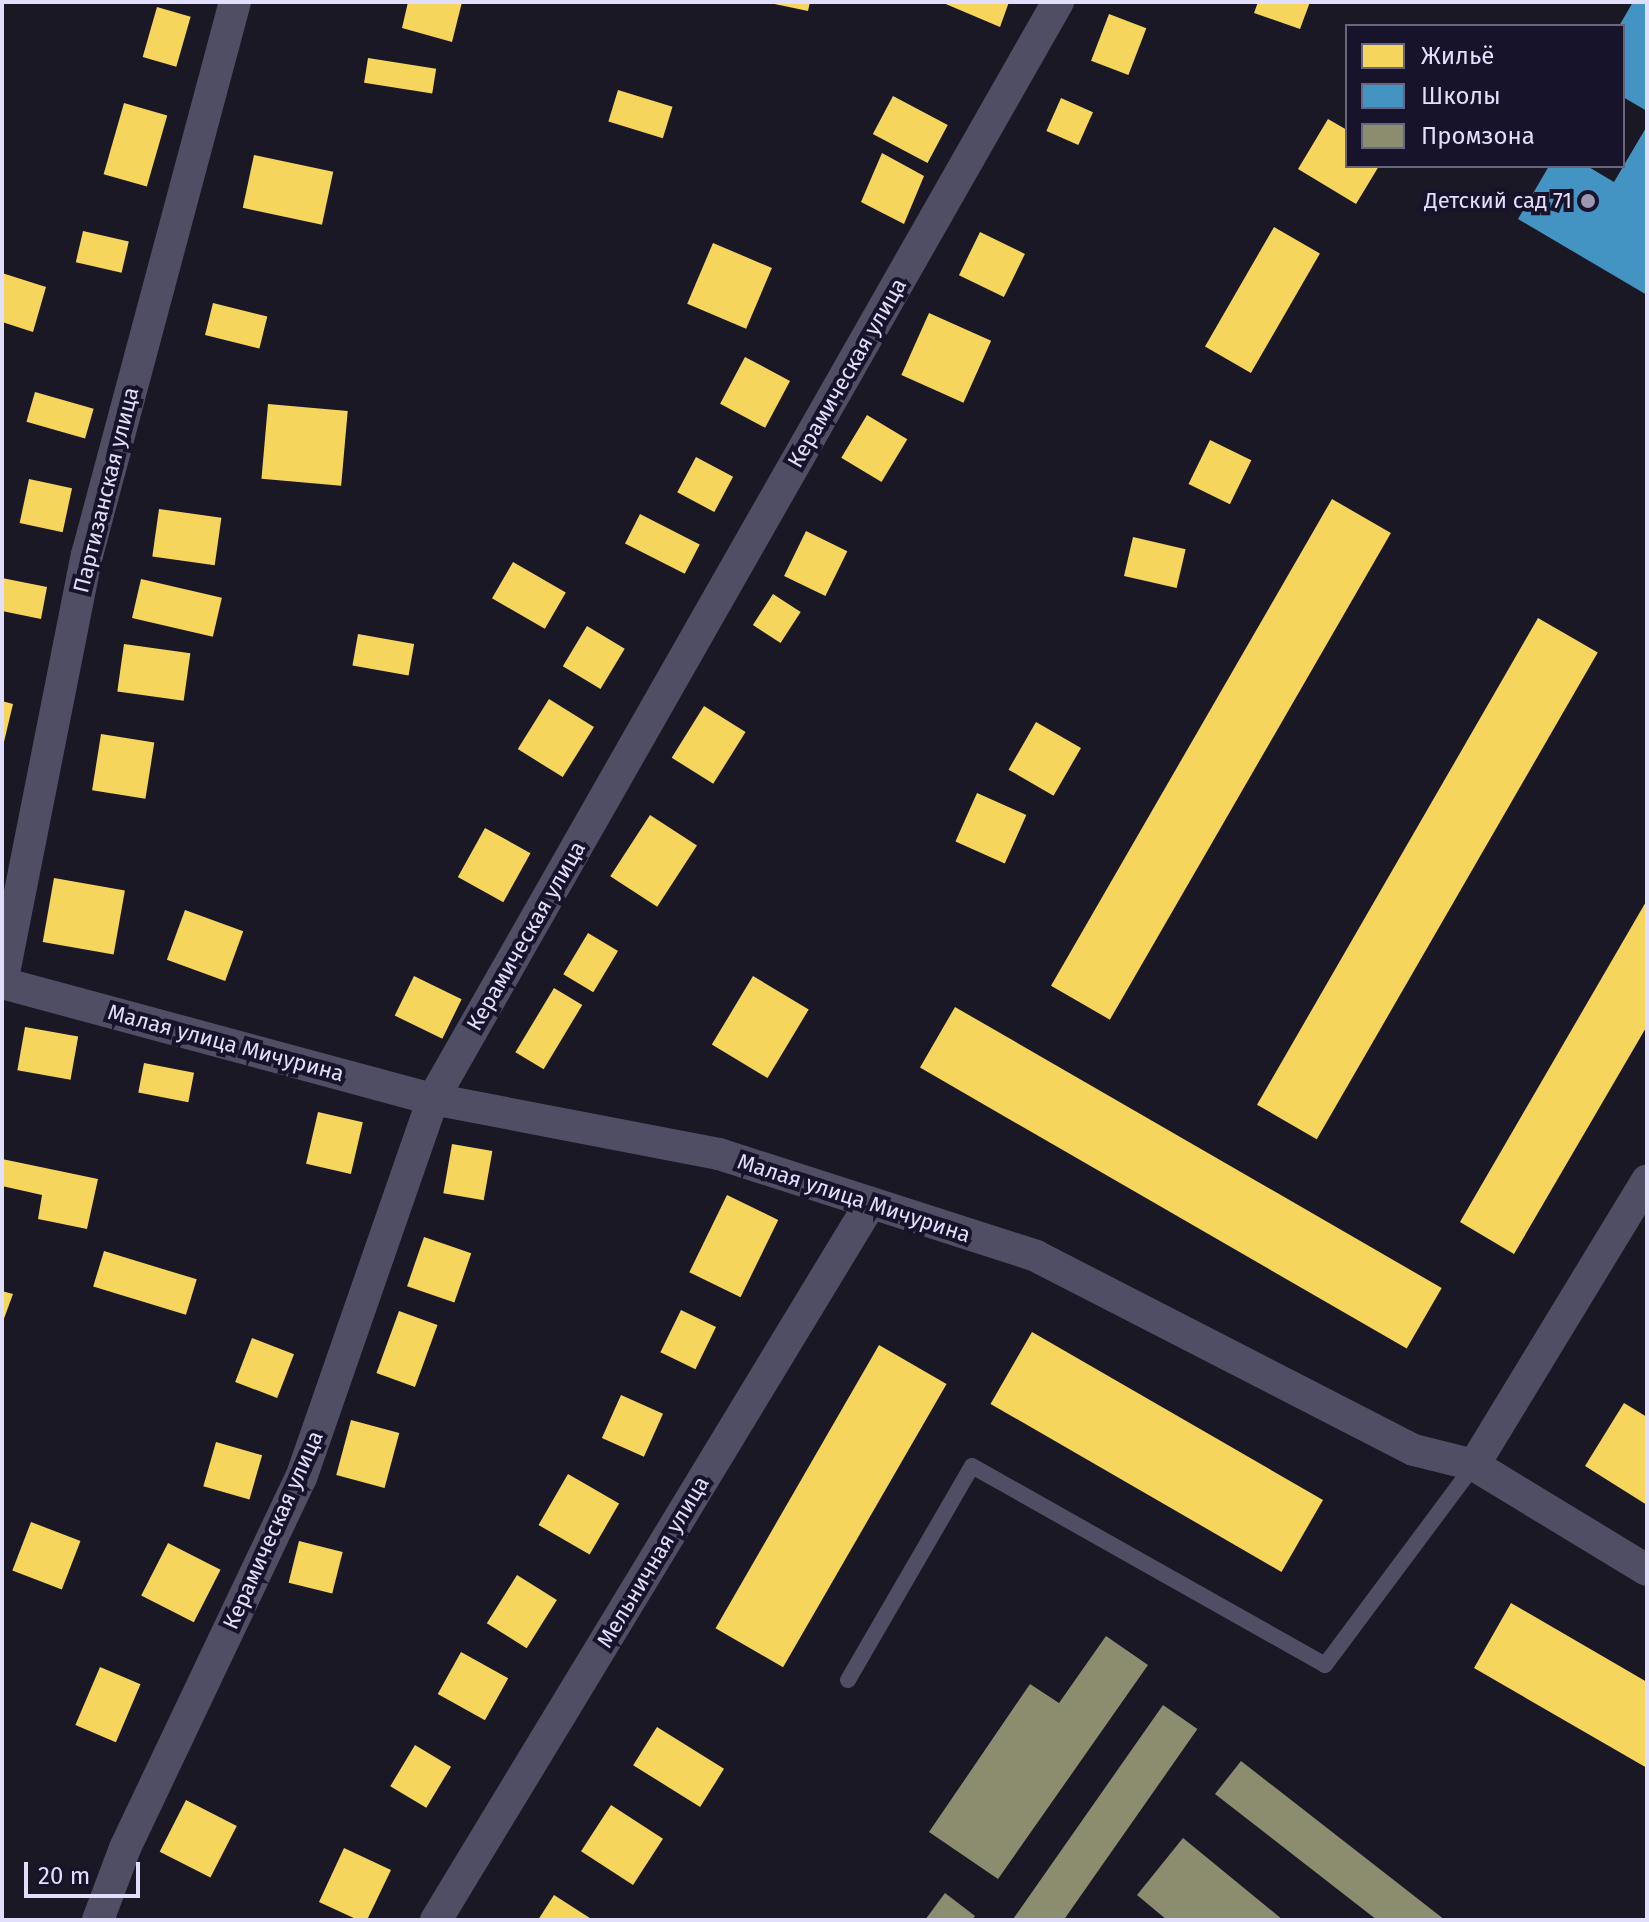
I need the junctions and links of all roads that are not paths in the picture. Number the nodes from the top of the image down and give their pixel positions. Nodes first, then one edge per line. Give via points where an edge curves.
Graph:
1 (235, 2) edge
2 (1058, 2) edge
3 (2, 983) edge
4 (433, 1099) junction
5 (1647, 1180) edge
6 (870, 1204) junction
7 (1474, 1465) junction
8 (1647, 1570) edge
9 (848, 1680) dead end
10 (98, 1920) edge
11 (436, 1920) edge

1 - 3 street, Партизанская улица via 87,555
2 - 4 street, Керамическая улица
3 - 4 street, Малая улица Мичурина
4 - 6 street, Малая улица Мичурина via 719,1154
4 - 10 street, Керамическая улица via 301,1478 125,1848
5 - 7 street
6 - 7 street, Малая улица Мичурина via 1036,1256 1414,1450
6 - 11 street, Мельничная улица
7 - 8 street, Малая улица Мичурина
7 - 9 lane via 1325,1665 972,1466

